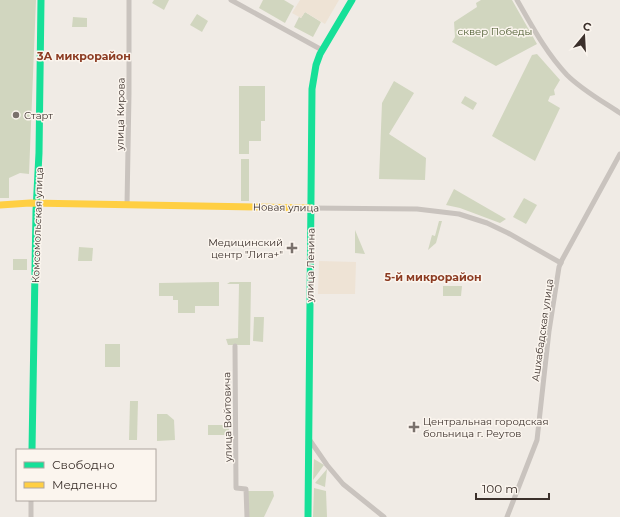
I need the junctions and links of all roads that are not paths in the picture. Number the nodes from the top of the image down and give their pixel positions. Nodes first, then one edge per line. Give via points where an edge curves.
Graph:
1 (41, 0) edge
2 (129, 0) edge
3 (231, 0) edge
4 (352, 0) edge
5 (517, 0) edge
6 (322, 50) junction
7 (620, 113) edge
8 (619, 156) edge
9 (37, 204) junction
10 (0, 205) edge
11 (127, 205) junction
12 (310, 208) junction
13 (561, 263) junction
14 (235, 346) dead end
15 (308, 439) junction
16 (32, 449) edge
17 (31, 501) edge
18 (31, 517) edge
19 (247, 517) edge
20 (308, 517) edge
21 (384, 517) edge
22 (507, 517) edge

1 - 9 street, Комсомольская улица
2 - 11 street, улица Кирова
3 - 6 street
4 - 6 street, улица Ленина
5 - 7 street via 557,64 577,83
6 - 12 street, улица Ленина via 316,65 312,89
8 - 13 street, Ашхабадская улица
9 - 10 street, Новая улица
9 - 11 street, Новая улица
9 - 16 street, Комсомольская улица
11 - 12 street, Новая улица
12 - 13 street, Новая улица via 417,210 459,214 508,233
12 - 15 street, улица Ленина
13 - 22 street, Ашхабадская улица via 537,440
14 - 19 street, улица Войтовича via 236,488 246,489
15 - 20 street, улица Ленина
15 - 21 street via 343,484
17 - 18 street

